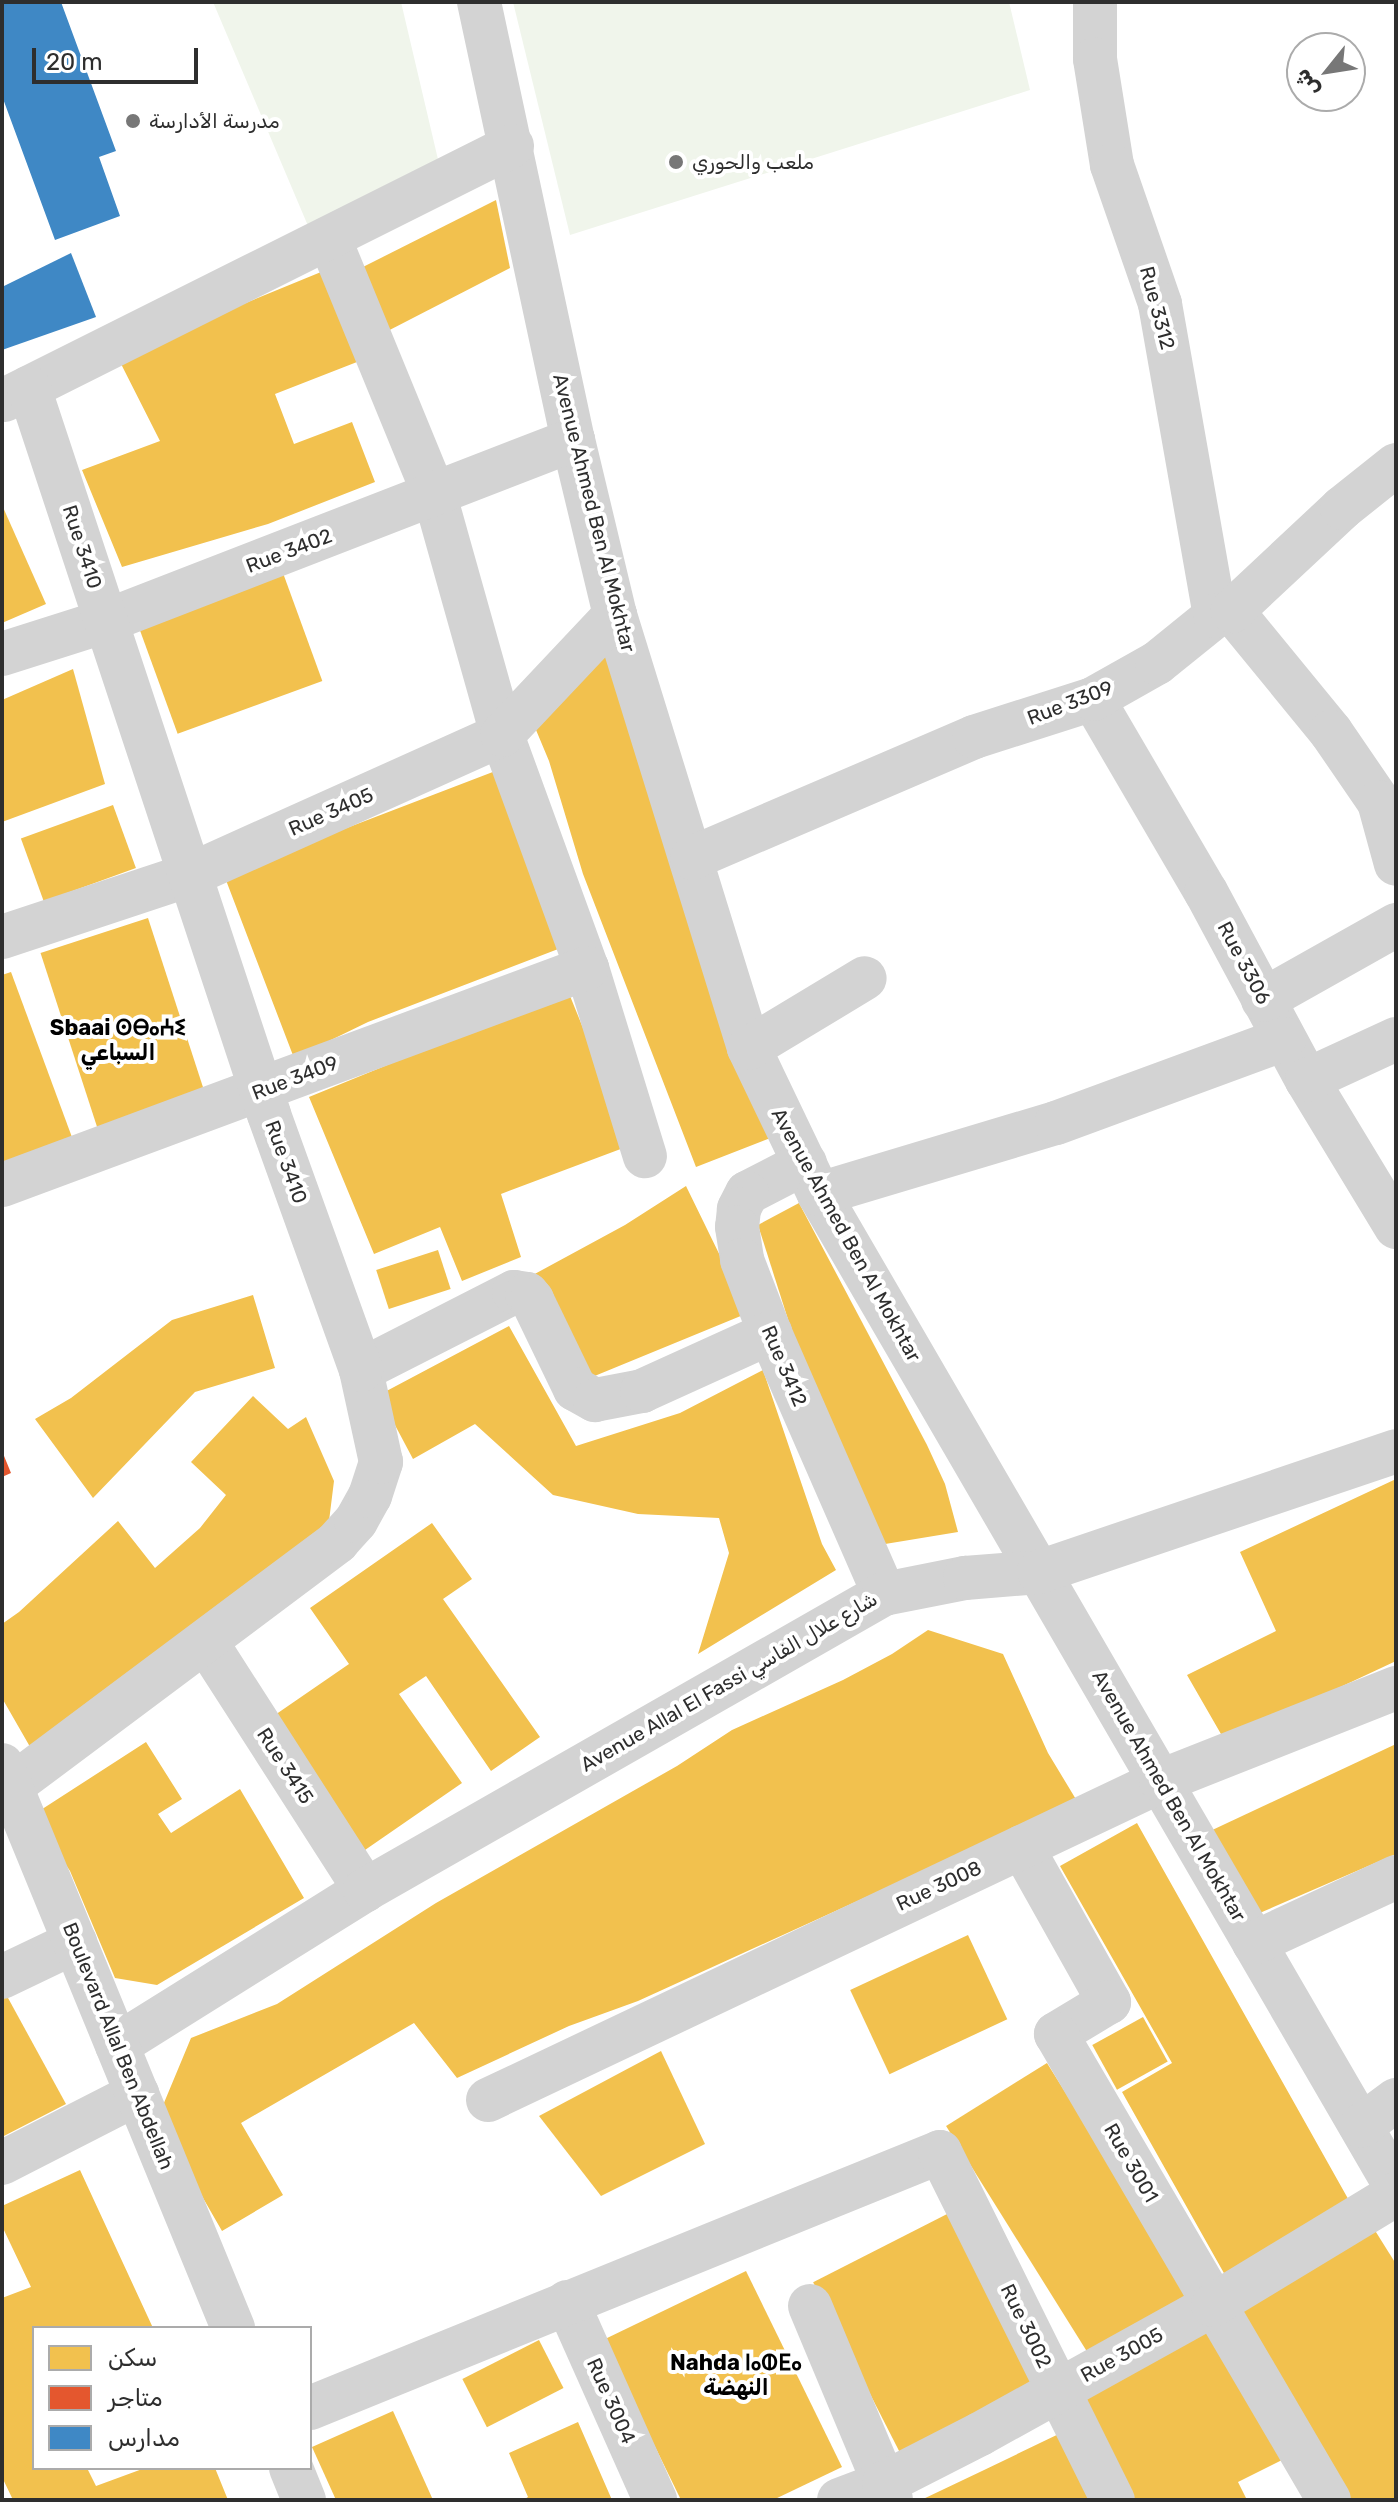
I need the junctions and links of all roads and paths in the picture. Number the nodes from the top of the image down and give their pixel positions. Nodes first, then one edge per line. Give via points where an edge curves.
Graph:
1 (479, 2) edge
2 (1095, 2) edge
3 (512, 146) junction
4 (329, 238) junction
5 (16, 394) edge
6 (573, 440) junction
7 (1396, 465) edge
8 (435, 496) junction
9 (1224, 613) junction
10 (615, 615) junction
11 (106, 621) junction
12 (2, 654) edge
13 (1093, 699) junction
14 (502, 735) junction
15 (692, 858) junction
16 (1396, 864) edge
17 (192, 874) junction
18 (1396, 925) edge
19 (2, 937) edge
20 (587, 968) junction
21 (865, 978) dead end
22 (1263, 1000) junction
23 (1284, 1039) junction
24 (1396, 1039) edge
25 (749, 1048) junction
26 (1307, 1080) junction
27 (262, 1091) junction
28 (645, 1156) dead end
29 (812, 1179) junction
30 (2, 1185) edge
31 (1396, 1227) edge
32 (770, 1333) junction
33 (361, 1370) junction
34 (1396, 1451) edge
35 (1039, 1572) junction
36 (884, 1594) junction
37 (206, 1642) junction
38 (1396, 1688) edge
39 (6, 1776) edge
40 (1161, 1781) junction
41 (1022, 1847) junction
42 (1396, 1877) edge
43 (365, 1890) junction
44 (75, 1942) junction
45 (1254, 1943) junction
46 (2, 1977) edge
47 (117, 2045) junction
48 (137, 2094) junction
49 (488, 2100) dead end
50 (1396, 2100) edge
51 (1361, 2126) junction
52 (2, 2163) edge
53 (1396, 2187) edge
54 (1396, 2194) edge
55 (567, 2302) junction
56 (1213, 2305) junction
57 (810, 2306) dead end
58 (232, 2326) edge
59 (1058, 2391) junction
60 (312, 2407) edge
61 (292, 2470) edge
62 (887, 2492) edge
63 (304, 2500) edge
64 (655, 2500) edge
65 (839, 2500) edge
66 (1113, 2500) edge
67 (1329, 2500) edge

1 - 3 street, Avenue Ahmed Ben Al Mokhtar
2 - 9 street, Rue 3312 via 1095,59 1112,165 1160,304
3 - 4 street
3 - 6 street, Avenue Ahmed Ben Al Mokhtar
4 - 5 street
4 - 8 street
5 - 11 street, Rue 3410
6 - 8 street, Rue 3402
6 - 10 street, Avenue Ahmed Ben Al Mokhtar
7 - 9 street, Rue 3309
8 - 11 street, Rue 3402
8 - 14 street
9 - 13 street, Rue 3309 via 1157,663
9 - 16 street via 1331,732 1379,802
10 - 14 street, Rue 3405
10 - 15 street, Avenue Ahmed Ben Al Mokhtar
11 - 12 street, Rue 3402
11 - 17 street, Rue 3410
13 - 15 street, Rue 3309 via 974,737
13 - 22 street, Rue 3306
14 - 17 street, Rue 3405
14 - 20 street
15 - 25 street, Avenue Ahmed Ben Al Mokhtar
17 - 19 street, Rue 3405
17 - 27 street, Rue 3410
18 - 22 street
20 - 27 street, Rue 3409
20 - 28 street
21 - 25 street
22 - 23 street, Rue 3306
23 - 26 street, Rue 3306
23 - 29 street, Rue 3412 via 1056,1123
24 - 26 street
25 - 29 street, Avenue Ahmed Ben Al Mokhtar
26 - 31 street, Rue 3306
27 - 30 street, Rue 3409
27 - 33 street, Rue 3410
29 - 32 street, Rue 3412 via 747,1193 739,1209 742,1260
29 - 35 street, Avenue Ahmed Ben Al Mokhtar
32 - 33 street via 642,1391 595,1400 575,1389 532,1300 514,1292
32 - 36 street, Rue 3412
33 - 37 street, Rue 3410 via 381,1462 356,1521 337,1542
34 - 35 street, Avenue Allal El Fassi شارع علال الفاسي
35 - 36 street, Avenue Allal El Fassi شارع علال الفاسي via 965,1578
35 - 40 street, Avenue Ahmed Ben Al Mokhtar
36 - 43 street, Avenue Allal El Fassi شارع علال الفاسي
37 - 39 street, Rue 3410
37 - 43 street, Rue 3415
38 - 40 street, Rue 3008
39 - 44 street, Boulevard Allal Ben Abdellah
40 - 41 street, Rue 3008
40 - 45 street, Avenue Ahmed Ben Al Mokhtar
41 - 49 street, Rue 3008
41 - 56 street, Rue 3001 via 1109,2002 1056,2034
42 - 45 street
43 - 47 street, Avenue Allal El Fassi شارع علال الفاسي
44 - 46 street
44 - 47 street, Boulevard Allal Ben Abdellah
45 - 51 street, Avenue Ahmed Ben Al Mokhtar
47 - 48 street, Boulevard Allal Ben Abdellah
48 - 52 street
48 - 58 street, Boulevard Allal Ben Abdellah
50 - 51 street
51 - 53 street, Avenue Ahmed Ben Al Mokhtar
54 - 56 street, Rue 3005
55 - 59 street, Rue 3002 via 940,2152
55 - 60 street
55 - 64 street, Rue 3004
56 - 59 street, Rue 3005
56 - 67 street, Rue 3001
57 - 62 street
59 - 62 street, Rue 3005
59 - 66 street, Rue 3002
61 - 63 street
62 - 65 street, Rue 3005

